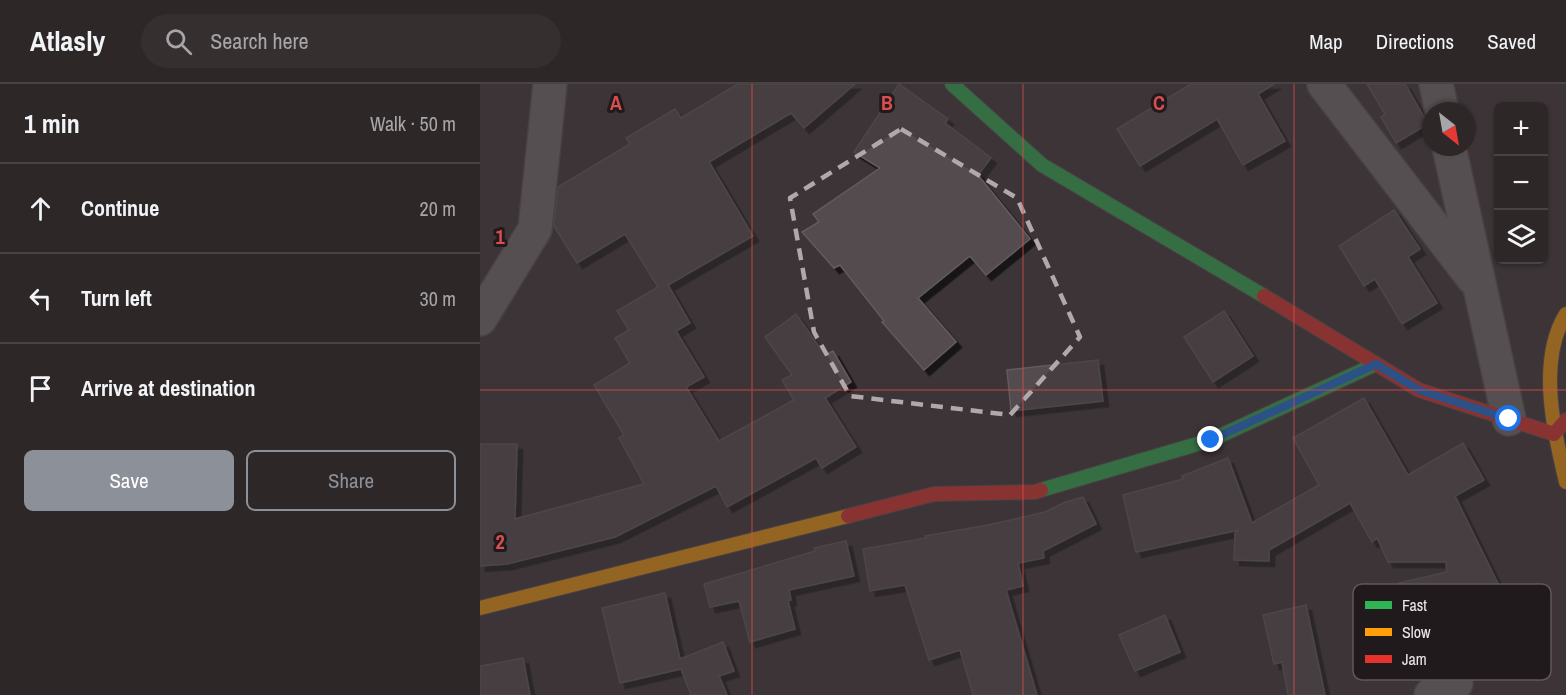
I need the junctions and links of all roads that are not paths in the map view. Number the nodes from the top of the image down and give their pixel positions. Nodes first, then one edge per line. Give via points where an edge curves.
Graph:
1 (550, 84) edge
2 (952, 84) edge
3 (1324, 84) edge
4 (1436, 84) edge
5 (1440, 102) edge
6 (1451, 156) edge
7 (1479, 285) junction
8 (1566, 314) edge
9 (480, 319) edge
10 (1376, 364) junction
11 (1509, 419) junction
12 (1566, 420) edge
13 (1554, 435) junction
14 (1566, 482) edge
15 (480, 608) edge

1 - 9 street via 535,229
2 - 10 main road via 1042,165
3 - 7 street
4 - 5 street
6 - 7 street
7 - 11 street
8 - 13 main road via 1550,362
10 - 11 main road via 1419,390
10 - 15 main road via 1211,440 1035,492 934,494
11 - 13 main road
12 - 13 main road
13 - 14 main road

